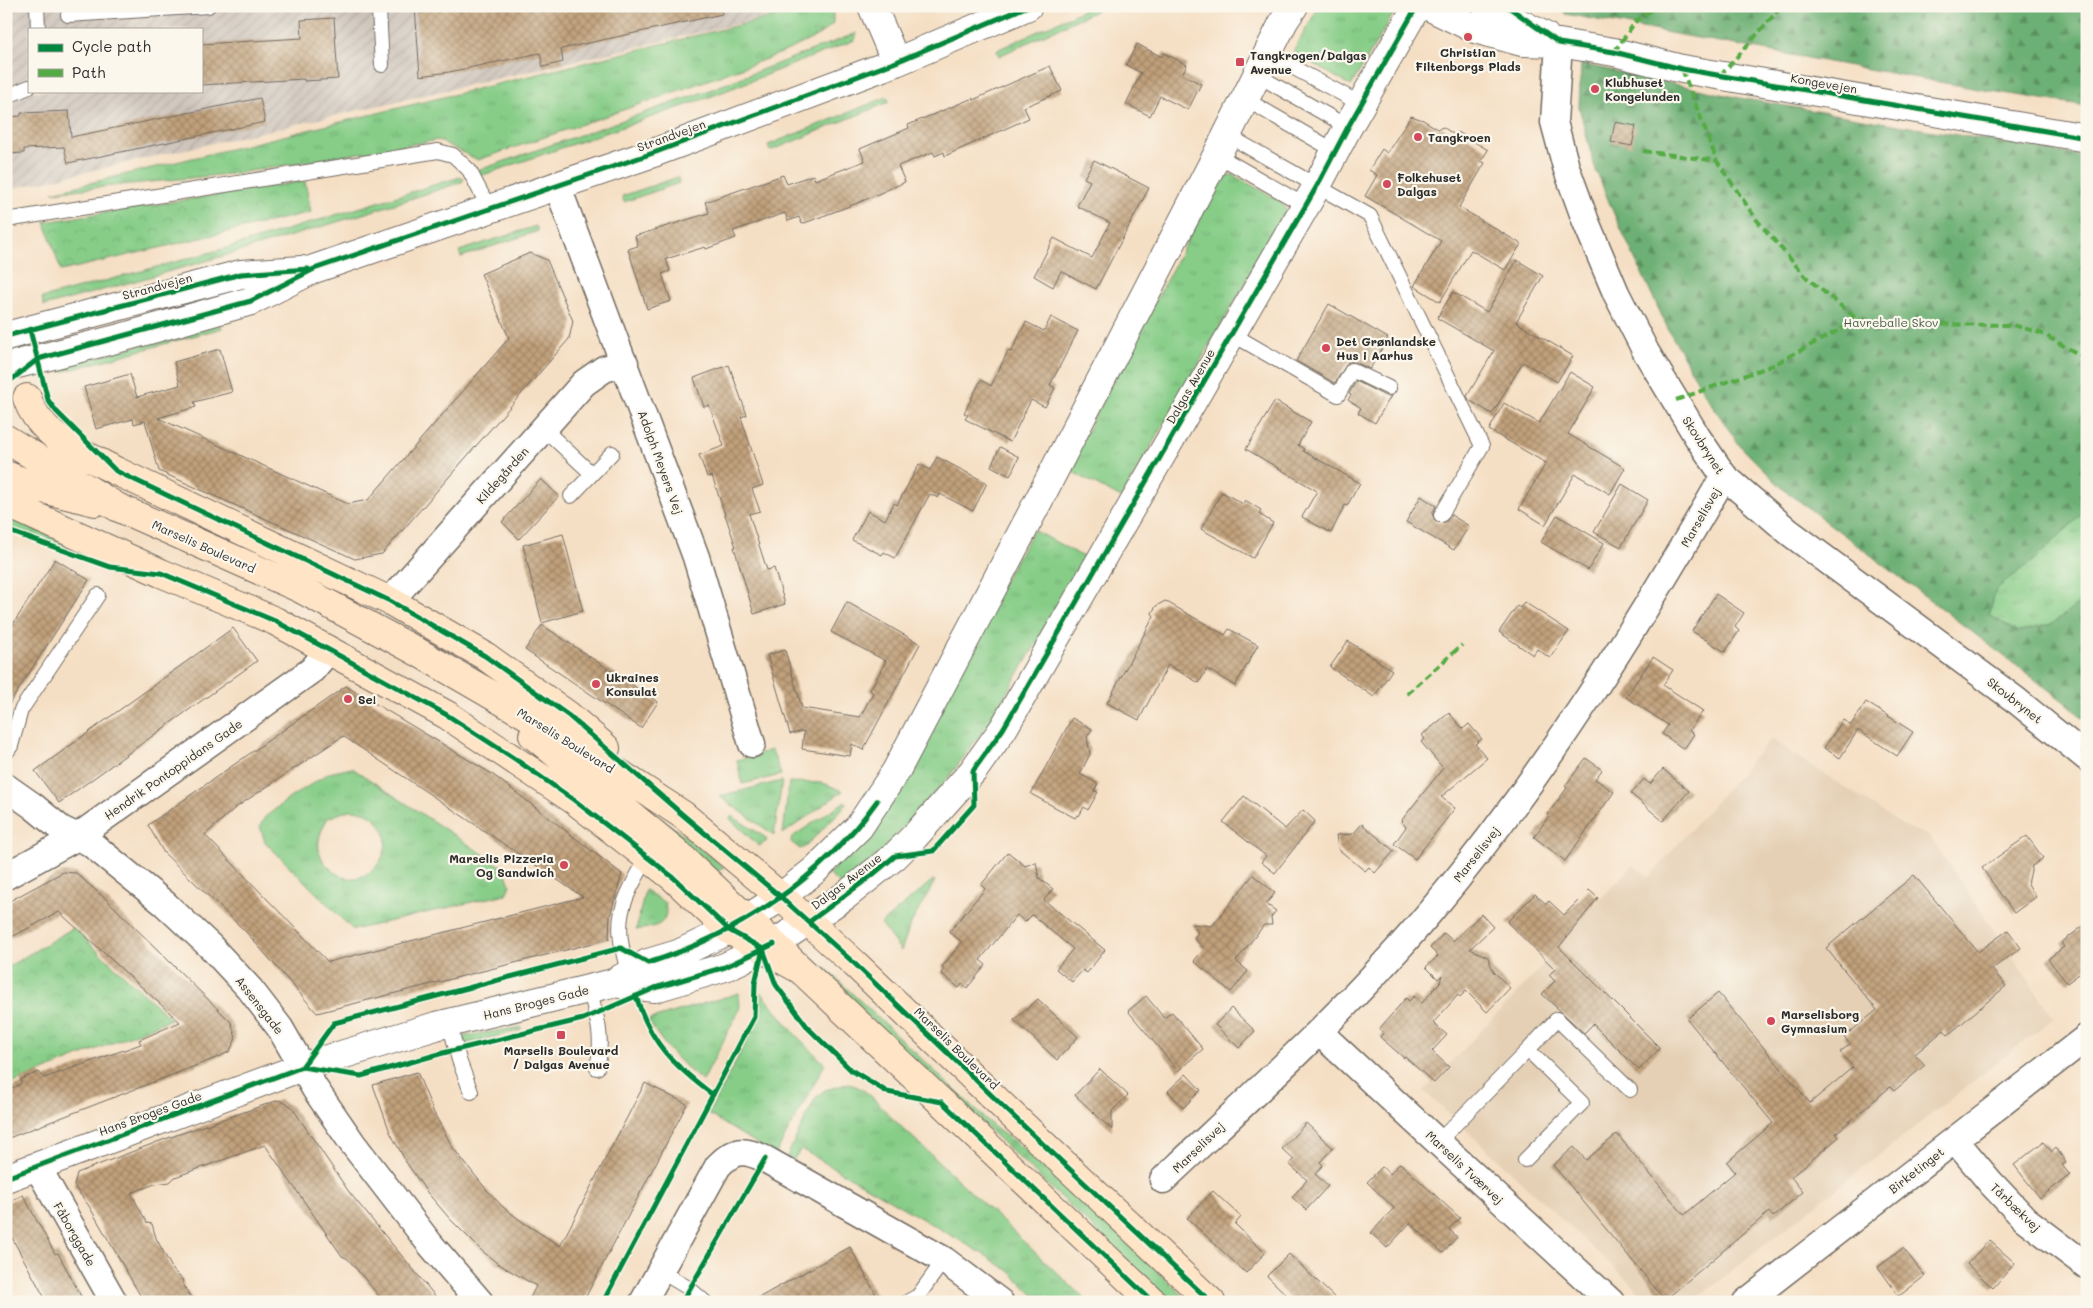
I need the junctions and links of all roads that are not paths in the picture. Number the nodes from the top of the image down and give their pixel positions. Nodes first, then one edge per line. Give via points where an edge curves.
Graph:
1 (37, 6) edge
2 (208, 6) edge
3 (377, 6) edge
4 (872, 6) edge
5 (1028, 6) edge
6 (1294, 6) edge
7 (1417, 6) edge
8 (1428, 6) edge
9 (1486, 6) edge
10 (68, 15) dead end
11 (38, 28) edge
12 (1559, 43) junction
13 (896, 62) junction
14 (1262, 64) junction
15 (382, 65) dead end
16 (28, 87) edge
17 (6, 93) edge
18 (1245, 99) junction
19 (1354, 116) junction
20 (2087, 138) edge
21 (1222, 145) junction
22 (1335, 151) junction
23 (557, 185) junction
24 (1311, 196) junction
25 (489, 208) junction
26 (6, 220) edge
27 (314, 269) junction
28 (1232, 334) junction
29 (6, 336) edge
30 (38, 359) junction
31 (625, 363) junction
32 (6, 367) edge
33 (6, 372) edge
34 (1389, 388) dead end
35 (28, 398) junction
36 (543, 428) junction
37 (6, 440) edge
38 (612, 453) dead end
39 (592, 474) junction
40 (6, 475) edge
41 (1724, 476) junction
42 (571, 496) dead end
43 (6, 504) edge
44 (117, 508) junction
45 (1441, 515) dead end
46 (98, 595) dead end
47 (390, 601) junction
48 (329, 650) junction
49 (474, 686) junction
50 (752, 744) dead end
51 (6, 754) edge
52 (2087, 758) edge
53 (6, 787) edge
54 (683, 815) junction
55 (77, 837) junction
56 (648, 857) junction
57 (6, 876) edge
58 (781, 897) junction
59 (809, 922) junction
60 (738, 925) junction
61 (769, 946) junction
62 (611, 982) junction
63 (449, 1022) junction
64 (1319, 1032) junction
65 (2087, 1037) edge
66 (1528, 1050) junction
67 (302, 1067) junction
68 (597, 1068) dead end
69 (1630, 1090) dead end
70 (471, 1092) dead end
71 (1955, 1140) junction
72 (1438, 1142) junction
73 (1525, 1160) dead end
74 (37, 1166) junction
75 (6, 1178) edge
76 (1163, 1180) dead end
77 (944, 1260) junction
78 (2087, 1266) edge
79 (660, 1271) junction
80 (114, 1302) edge
81 (480, 1302) edge
82 (642, 1302) edge
83 (705, 1302) edge
84 (907, 1302) edge
85 (1000, 1302) edge
86 (1153, 1302) edge
87 (1211, 1302) edge
88 (1610, 1302) edge
89 (1746, 1302) edge

1 - 11 lane
2 - 10 lane
3 - 15 lane
4 - 13 street
5 - 13 street, Strandvejen
6 - 14 street
7 - 19 street, Dalgas Avenue
8 - 12 street via 1475,29 1522,42
9 - 12 street
12 - 20 street, Kongevejen via 1614,52 1682,69
12 - 41 street, Skovbrynet via 1554,122 1586,222 1616,294 1646,352
13 - 23 street, Strandvejen via 656,152
14 - 18 street
14 - 19 lane
14 - 19 lane
16 - 17 lane
18 - 21 street
18 - 22 lane
19 - 22 street, Dalgas Avenue
21 - 24 lane
21 - 24 lane
21 - 58 street via 896,771 859,827 815,870
22 - 24 street, Dalgas Avenue
23 - 25 street, Strandvejen
23 - 31 street, Adolph Meyers Vej
24 - 28 street, Dalgas Avenue
24 - 45 lane via 1370,216 1482,446
25 - 26 lane via 469,170 453,155 438,151
25 - 27 street, Strandvejen
27 - 29 street, Strandvejen via 241,274
27 - 30 street, Strandvejen via 251,301
28 - 34 lane via 1338,394 1352,370
28 - 59 street, Dalgas Avenue via 1003,729 973,771 895,856
30 - 32 street, Strandvejen
30 - 35 street
31 - 36 street, Kildegården via 604,369 584,383
31 - 50 street, Adolph Meyers Vej via 696,557
33 - 35 street
35 - 47 main road via 39,420 72,448
36 - 39 lane
36 - 47 street, Kildegården
37 - 44 main road, Marselis Boulevard
38 - 39 lane
39 - 42 lane
40 - 44 main road, Marselis Boulevard via 42,490
41 - 52 street, Skovbrynet via 1789,532 2017,701
41 - 64 street, Marselisvej via 1663,581 1507,815 1436,905
43 - 48 main road via 275,621
44 - 49 main road, Marselis Boulevard via 299,588 408,646
46 - 51 lane via 21,710
47 - 54 main road via 486,656 569,716
48 - 55 street, Hendrik Pontoppidans Gade via 312,670
48 - 56 main road via 447,715 515,759
49 - 54 main road, Marselis Boulevard via 559,734
49 - 60 main road, Marselis Boulevard via 667,845
53 - 55 street, Assensgade via 61,829
54 - 58 main road, Marselis Boulevard
55 - 57 street, Hendrik Pontoppidans Gade
55 - 67 street, Assensgade via 90,843 165,904 211,947 280,1028
56 - 60 main road
56 - 62 lane via 625,897 619,936 621,948
58 - 59 main road, Marselis Boulevard
58 - 60 street, Hans Broges Gade
59 - 61 street, Dalgas Avenue
59 - 87 main road, Marselis Boulevard
60 - 61 main road, Marselis Boulevard
60 - 62 street, Hans Broges Gade
61 - 62 street, Hans Broges Gade via 726,967 655,988
61 - 86 main road, Marselis Boulevard via 801,970
62 - 63 street, Hans Broges Gade
62 - 68 lane via 600,1027
63 - 67 street, Hans Broges Gade
63 - 70 lane
64 - 72 street, Marselis Tværvej
64 - 76 street, Marselisvej
65 - 71 street, Birketinget
66 - 69 lane via 1557,1019
66 - 72 lane
66 - 73 lane via 1582,1103
67 - 74 street, Hans Broges Gade
67 - 81 street, Assensgade via 388,1191
71 - 78 street, Tårbækvej via 2026,1219
71 - 89 street, Birketinget
72 - 88 street, Marselis Tværvej
74 - 75 street, Hans Broges Gade
74 - 80 street, Fåborggade
77 - 79 street via 751,1152 737,1152 718,1166
77 - 84 lane via 918,1296
77 - 85 street
79 - 82 street
79 - 83 lane via 690,1288

